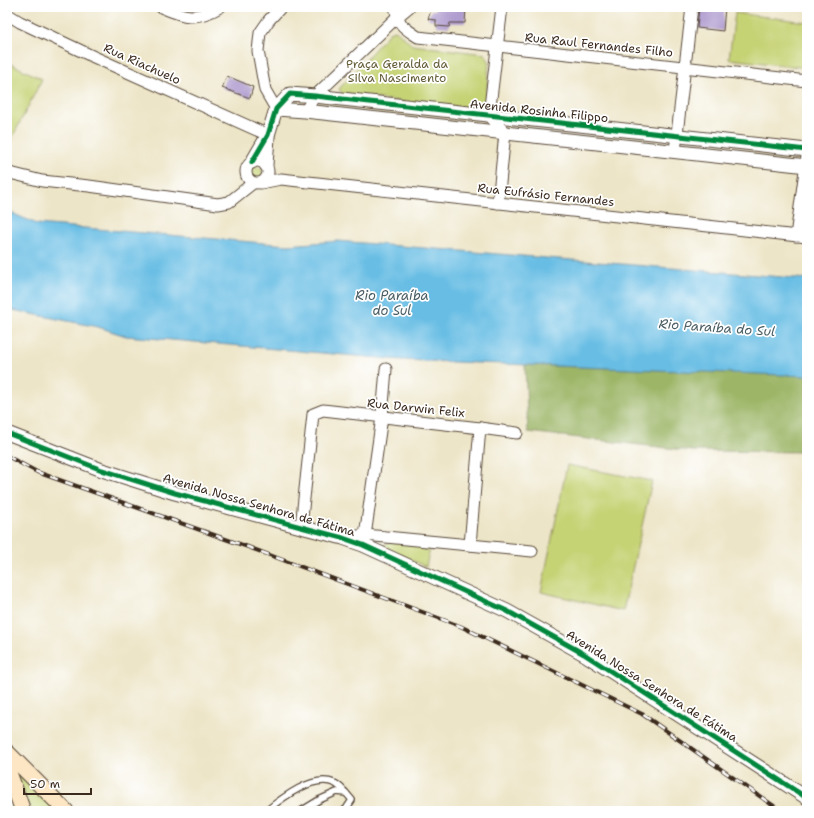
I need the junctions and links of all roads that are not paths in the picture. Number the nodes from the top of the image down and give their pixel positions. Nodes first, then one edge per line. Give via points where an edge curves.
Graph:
1 (161, 7) edge
2 (220, 7) edge
3 (281, 7) edge
4 (409, 7) edge
5 (502, 7) edge
6 (692, 7) edge
7 (396, 12) edge
8 (7, 14) edge
9 (497, 46) junction
10 (685, 67) junction
11 (807, 81) edge
12 (315, 96) junction
13 (276, 109) junction
14 (305, 111) junction
15 (489, 115) junction
16 (505, 133) junction
17 (268, 135) junction
18 (677, 136) junction
19 (807, 150) edge
20 (675, 151) junction
21 (807, 162) edge
22 (268, 168) junction
23 (7, 172) edge
24 (253, 176) junction
25 (281, 179) junction
26 (498, 203) junction
27 (802, 237) edge
28 (386, 369) dead end
29 (382, 417) junction
30 (480, 428) junction
31 (7, 433) edge
32 (517, 433) dead end
33 (301, 528) junction
34 (364, 540) junction
35 (470, 545) junction
36 (532, 551) dead end
37 (7, 752) edge
38 (7, 767) edge
39 (346, 793) junction
40 (807, 798) edge
41 (23, 811) edge
42 (66, 811) edge
43 (266, 811) edge
44 (301, 811) edge
45 (343, 811) edge

1 - 2 street via 177,14 194,17
3 - 13 street via 260,33 258,51 265,90
4 - 7 street
5 - 9 street
6 - 10 street
7 - 9 street, Rua Raul Fernandes Filho via 402,26 418,37
7 - 12 street
8 - 17 street, Rua Riachuelo via 94,57
9 - 10 street, Rua Raul Fernandes Filho
9 - 15 street
10 - 11 street, Rua Raul Fernandes Filho
10 - 18 street
12 - 13 street, Avenida Rosinha Filippo via 290,94
12 - 14 street
12 - 15 street, Avenida Rosinha Filippo
13 - 14 street, Avenida Rosinha Filippo
13 - 17 street
14 - 16 street, Avenida Rosinha Filippo
15 - 16 street
15 - 18 street, Avenida Rosinha Filippo
16 - 20 street, Avenida Rosinha Filippo
16 - 26 street
17 - 22 street
17 - 24 street
18 - 19 street, Avenida Rosinha Filippo
18 - 20 street
20 - 21 street, Avenida Rosinha Filippo
21 - 27 street
22 - 24 street via 267,179
22 - 24 street via 258,161
22 - 25 street
23 - 24 street via 42,181 218,204 229,202
24 - 25 street
25 - 26 street, Rua Eufrásio Fernandes
26 - 27 street, Rua Eufrásio Fernandes
28 - 29 street
29 - 30 street, Rua Darwin Felix
29 - 33 street, Rua Darwin Felix via 322,410 313,414
29 - 34 street
30 - 32 street, Rua Darwin Felix
30 - 35 street
31 - 33 street, Avenida Nossa Senhora de Fátima via 102,470
33 - 34 street, Avenida Nossa Senhora de Fátima
34 - 35 street
34 - 40 street, Avenida Nossa Senhora de Fátima via 507,611 584,654
35 - 36 street
37 - 42 main road
38 - 41 main road
39 - 43 lane via 335,783 321,780 308,784
39 - 44 lane via 337,792
39 - 45 lane via 352,800

